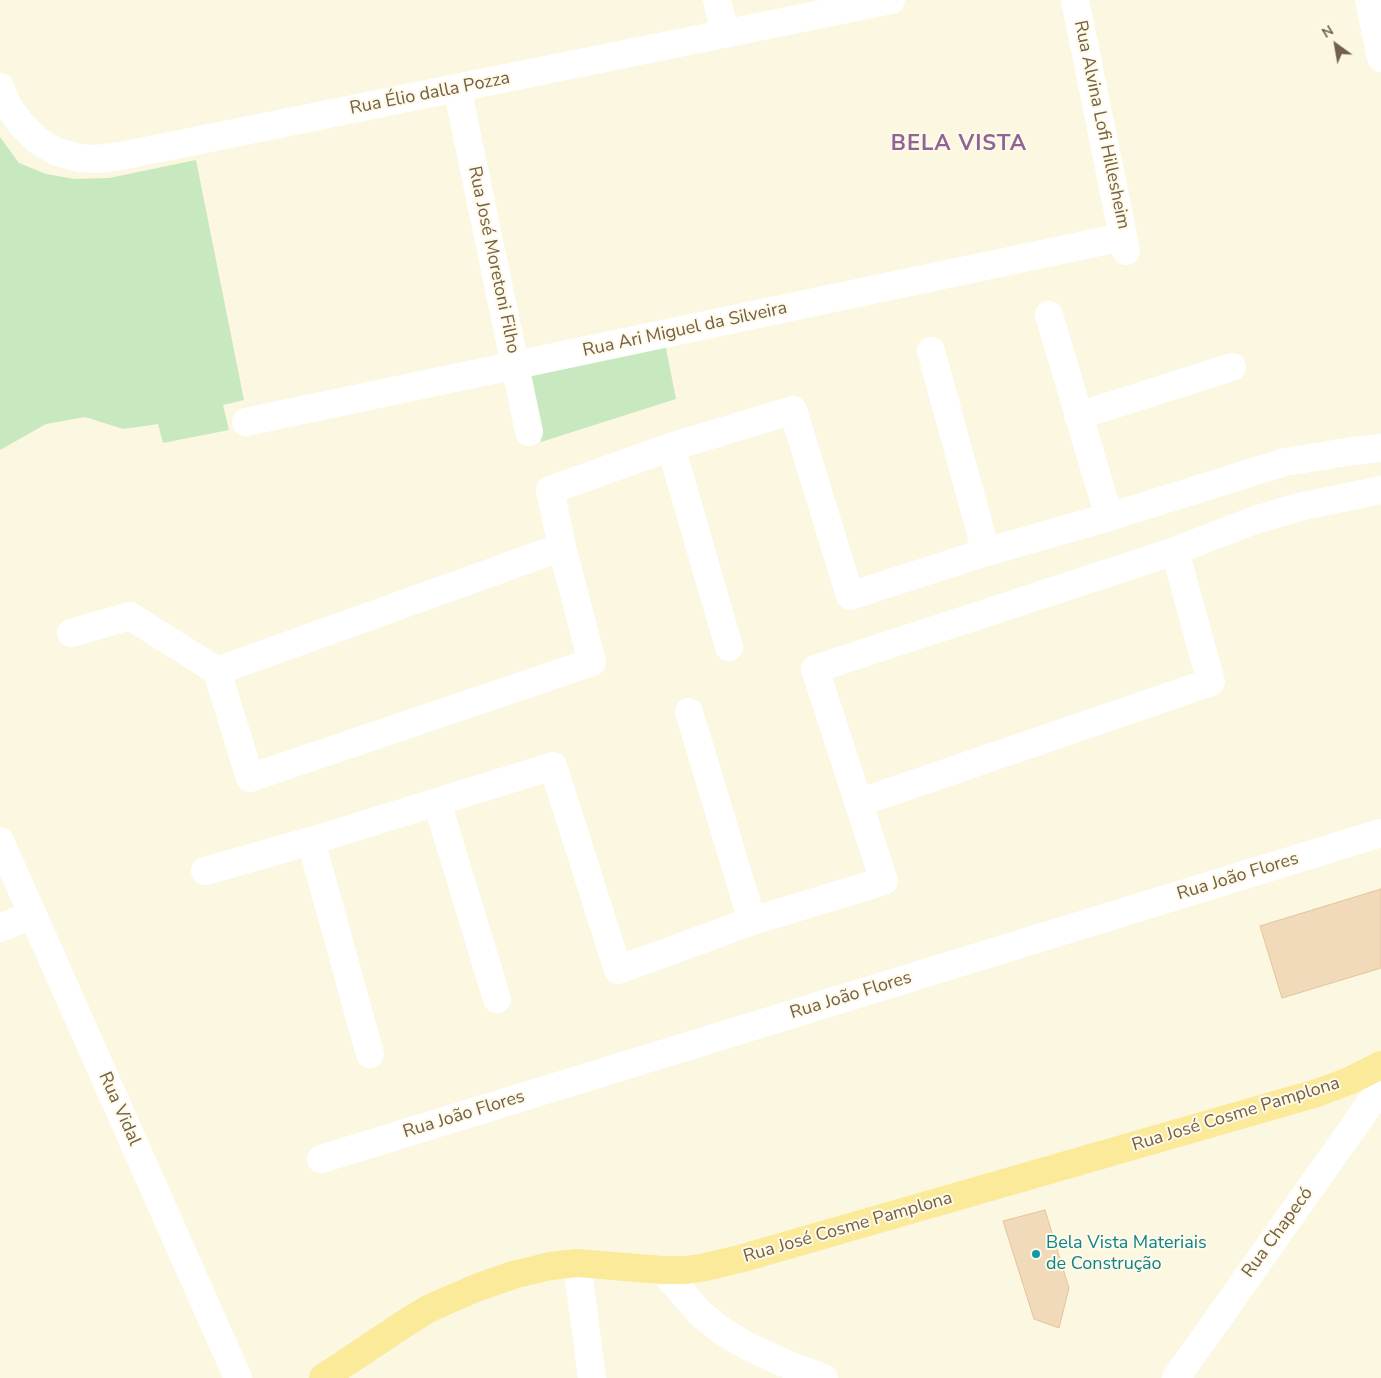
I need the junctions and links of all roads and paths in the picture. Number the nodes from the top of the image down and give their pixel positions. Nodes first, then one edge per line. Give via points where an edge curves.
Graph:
1 (717, 0) edge
2 (891, 0) edge
3 (1075, 0) edge
4 (1369, 0) edge
5 (724, 34) junction
6 (1381, 58) edge
7 (0, 87) edge
8 (457, 88) junction
9 (1125, 244) joint
10 (1048, 315) dead end
11 (931, 351) dead end
12 (515, 366) junction
13 (1232, 367) dead end
14 (1078, 416) junction
15 (246, 422) dead end
16 (529, 432) dead end
17 (670, 446) junction
18 (1381, 448) edge
19 (1381, 490) edge
20 (1109, 517) junction
21 (562, 548) junction
22 (1175, 551) junction
23 (986, 552) junction
24 (71, 633) dead end
25 (729, 647) dead end
26 (217, 671) junction
27 (689, 712) dead end
28 (437, 802) junction
29 (858, 803) junction
30 (1381, 833) edge
31 (0, 840) edge
32 (311, 841) junction
33 (205, 871) dead end
34 (32, 914) junction
35 (752, 921) junction
36 (0, 928) edge
37 (497, 999) dead end
38 (370, 1054) dead end
39 (1381, 1065) edge
40 (1381, 1088) edge
41 (321, 1159) dead end
42 (577, 1263) junction
43 (662, 1270) junction
44 (332, 1375) edge
45 (238, 1378) edge
46 (592, 1378) edge
47 (824, 1378) edge
48 (1176, 1378) edge

1 - 5 street
2 - 5 street, Rua Élio dalla Pozza
3 - 9 street, Rua Alvina Lofi Hillesheim
4 - 6 street
5 - 8 street, Rua Élio dalla Pozza
7 - 8 street, Rua Élio dalla Pozza via 8,106 37,140 57,152 96,160
8 - 12 street, Rua José Moretoni Filho
9 - 12 street, Rua Ari Miguel da Silveira
10 - 14 street
11 - 23 street
12 - 15 street, Rua Ari Miguel da Silveira
12 - 16 street, Rua José Moretoni Filho
13 - 14 street
14 - 20 street
17 - 21 street via 550,490
17 - 23 street via 792,410 850,596
17 - 25 street
18 - 20 street via 1284,462
19 - 22 street via 1252,521
20 - 23 street
21 - 26 street
21 - 26 street via 592,662 250,778
22 - 29 street via 1211,682
22 - 29 street via 815,670
24 - 26 street via 130,616
27 - 35 street
28 - 32 street
28 - 35 street via 553,766 618,970
28 - 37 street
29 - 35 street via 884,881
30 - 41 street, Rua João Flores
31 - 34 street, Rua Vidal
32 - 33 street
32 - 38 street
34 - 36 street
34 - 45 street, Rua Vidal
39 - 43 main road, Rua José Cosme Pamplona via 1317,1093 753,1256 706,1267
40 - 48 street, Rua Chapecó
42 - 43 main road, Rua José Cosme Pamplona
42 - 44 main road, Rua José Cosme Pamplona via 513,1275 430,1308
42 - 46 street
43 - 47 street via 701,1314 722,1330 747,1346

